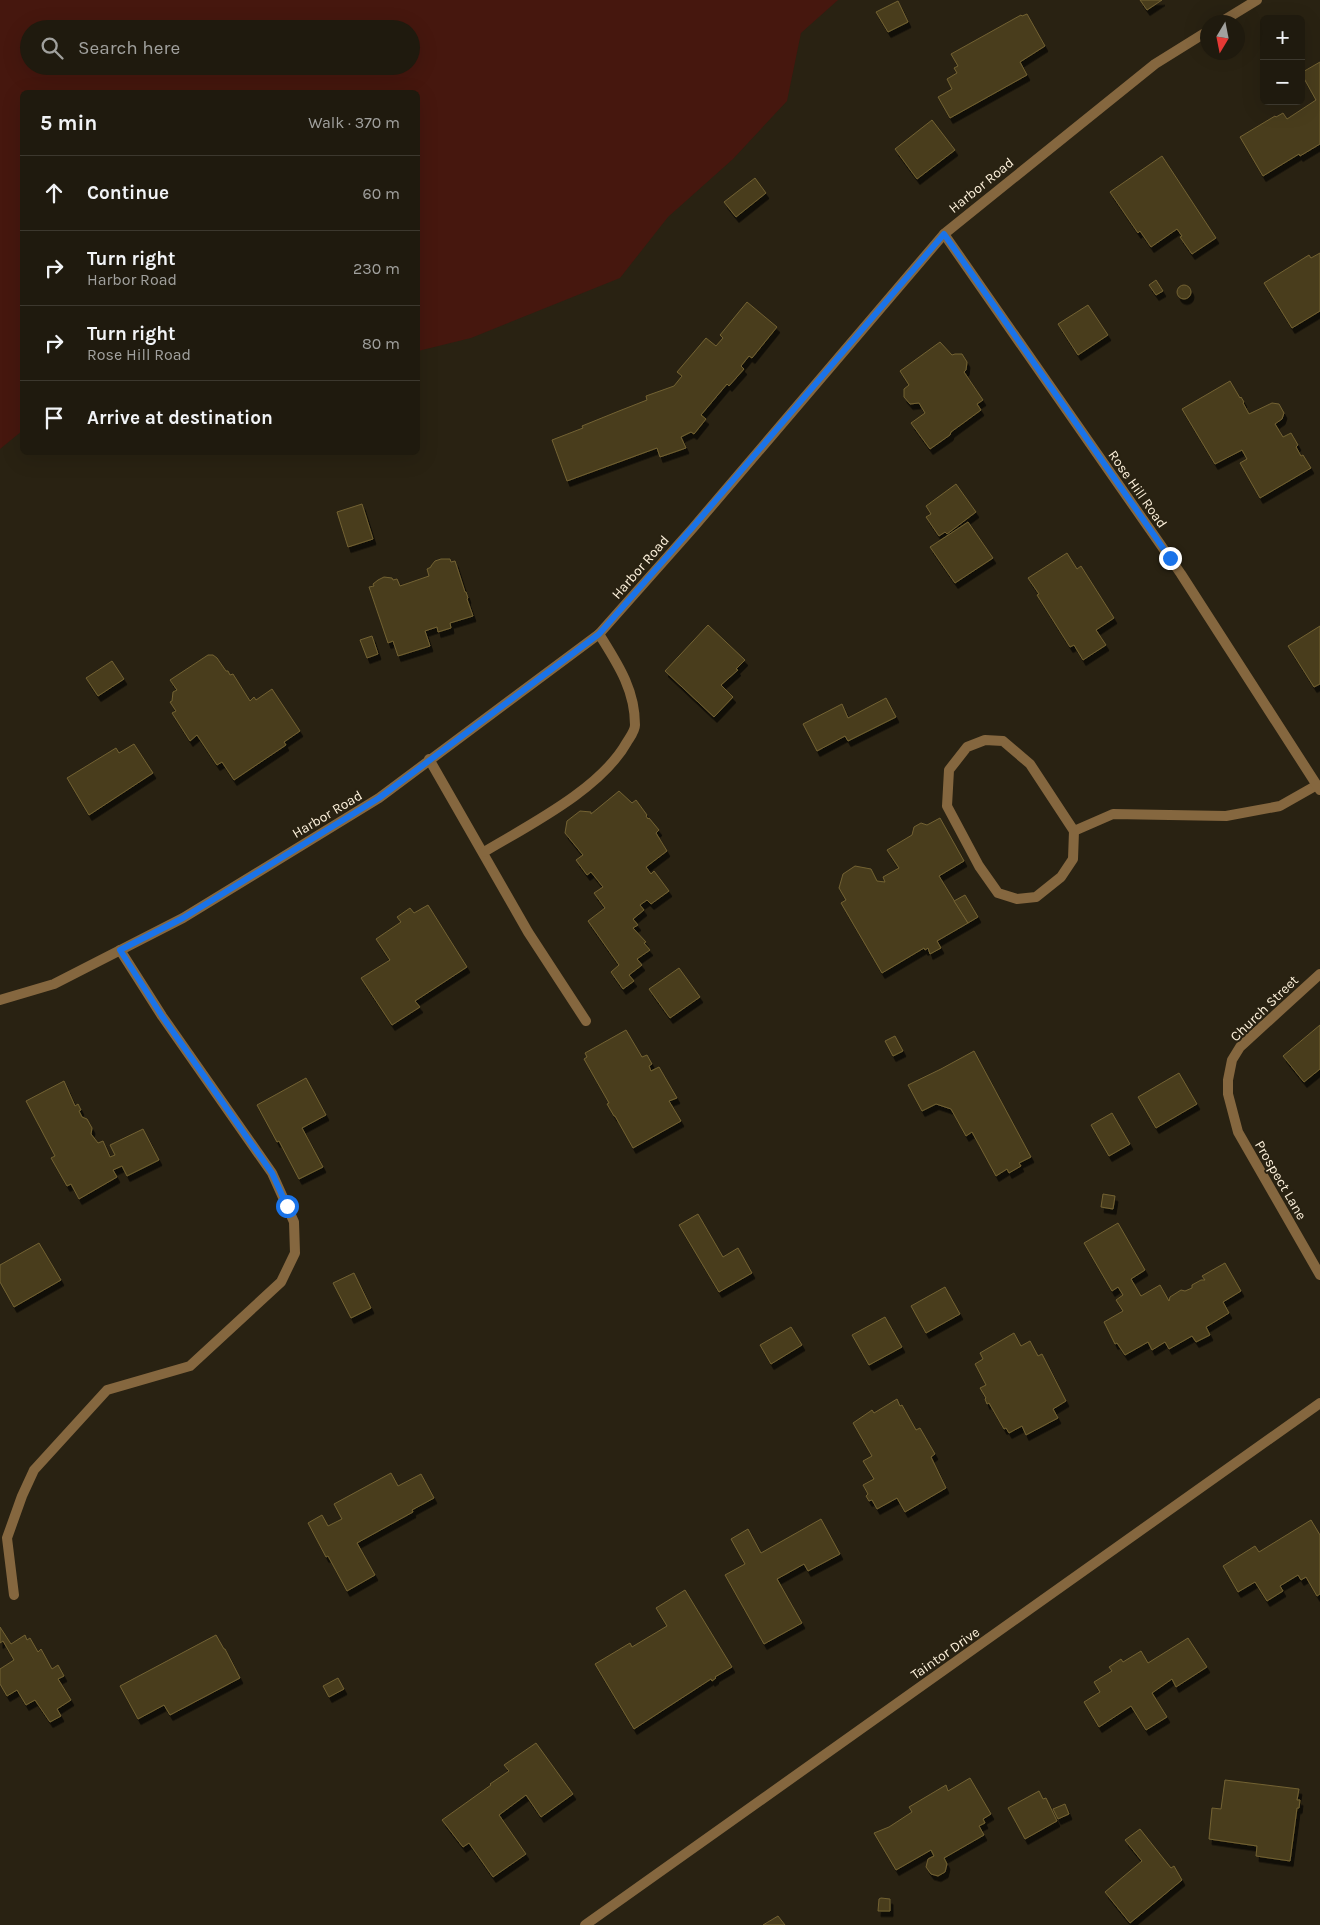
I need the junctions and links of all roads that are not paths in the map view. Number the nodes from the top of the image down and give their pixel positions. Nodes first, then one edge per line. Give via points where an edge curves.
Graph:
1 (1257, 0) edge
2 (1232, 15) edge
3 (1200, 36) edge
4 (944, 234) junction
5 (599, 634) junction
6 (430, 759) junction
7 (1318, 788) edge
8 (1074, 831) junction
9 (484, 852) junction
10 (120, 950) junction
11 (1320, 974) edge
12 (0, 1000) edge
13 (586, 1021) dead end
14 (1228, 1094) joint
15 (1320, 1275) edge
16 (1320, 1403) edge
17 (14, 1595) dead end
18 (585, 1925) edge

1 - 2 street
3 - 4 street, Harbor Road via 1155,64
4 - 5 street, Harbor Road
4 - 7 street, Rose Hill Road via 1181,574
5 - 6 street, Harbor Road
5 - 9 street via 633,698 635,727 619,756 572,799
6 - 9 street
6 - 10 street, Harbor Road via 379,798 183,918
7 - 8 street via 1280,806 1226,816 1113,814
8 - 8 street via 1073,859 1060,877 1036,897 1017,899 998,893 979,866 947,806 949,770 967,747 985,740 1003,741 1030,764
9 - 13 street via 528,932
10 - 12 street, Harbor Road via 54,984
10 - 17 street via 272,1173 294,1222 296,1253 280,1282 190,1366 107,1390 34,1470 6,1538
11 - 14 street, Church Street via 1240,1047 1232,1060
14 - 15 street, Prospect Lane via 1238,1132
16 - 18 street, Taintor Drive

